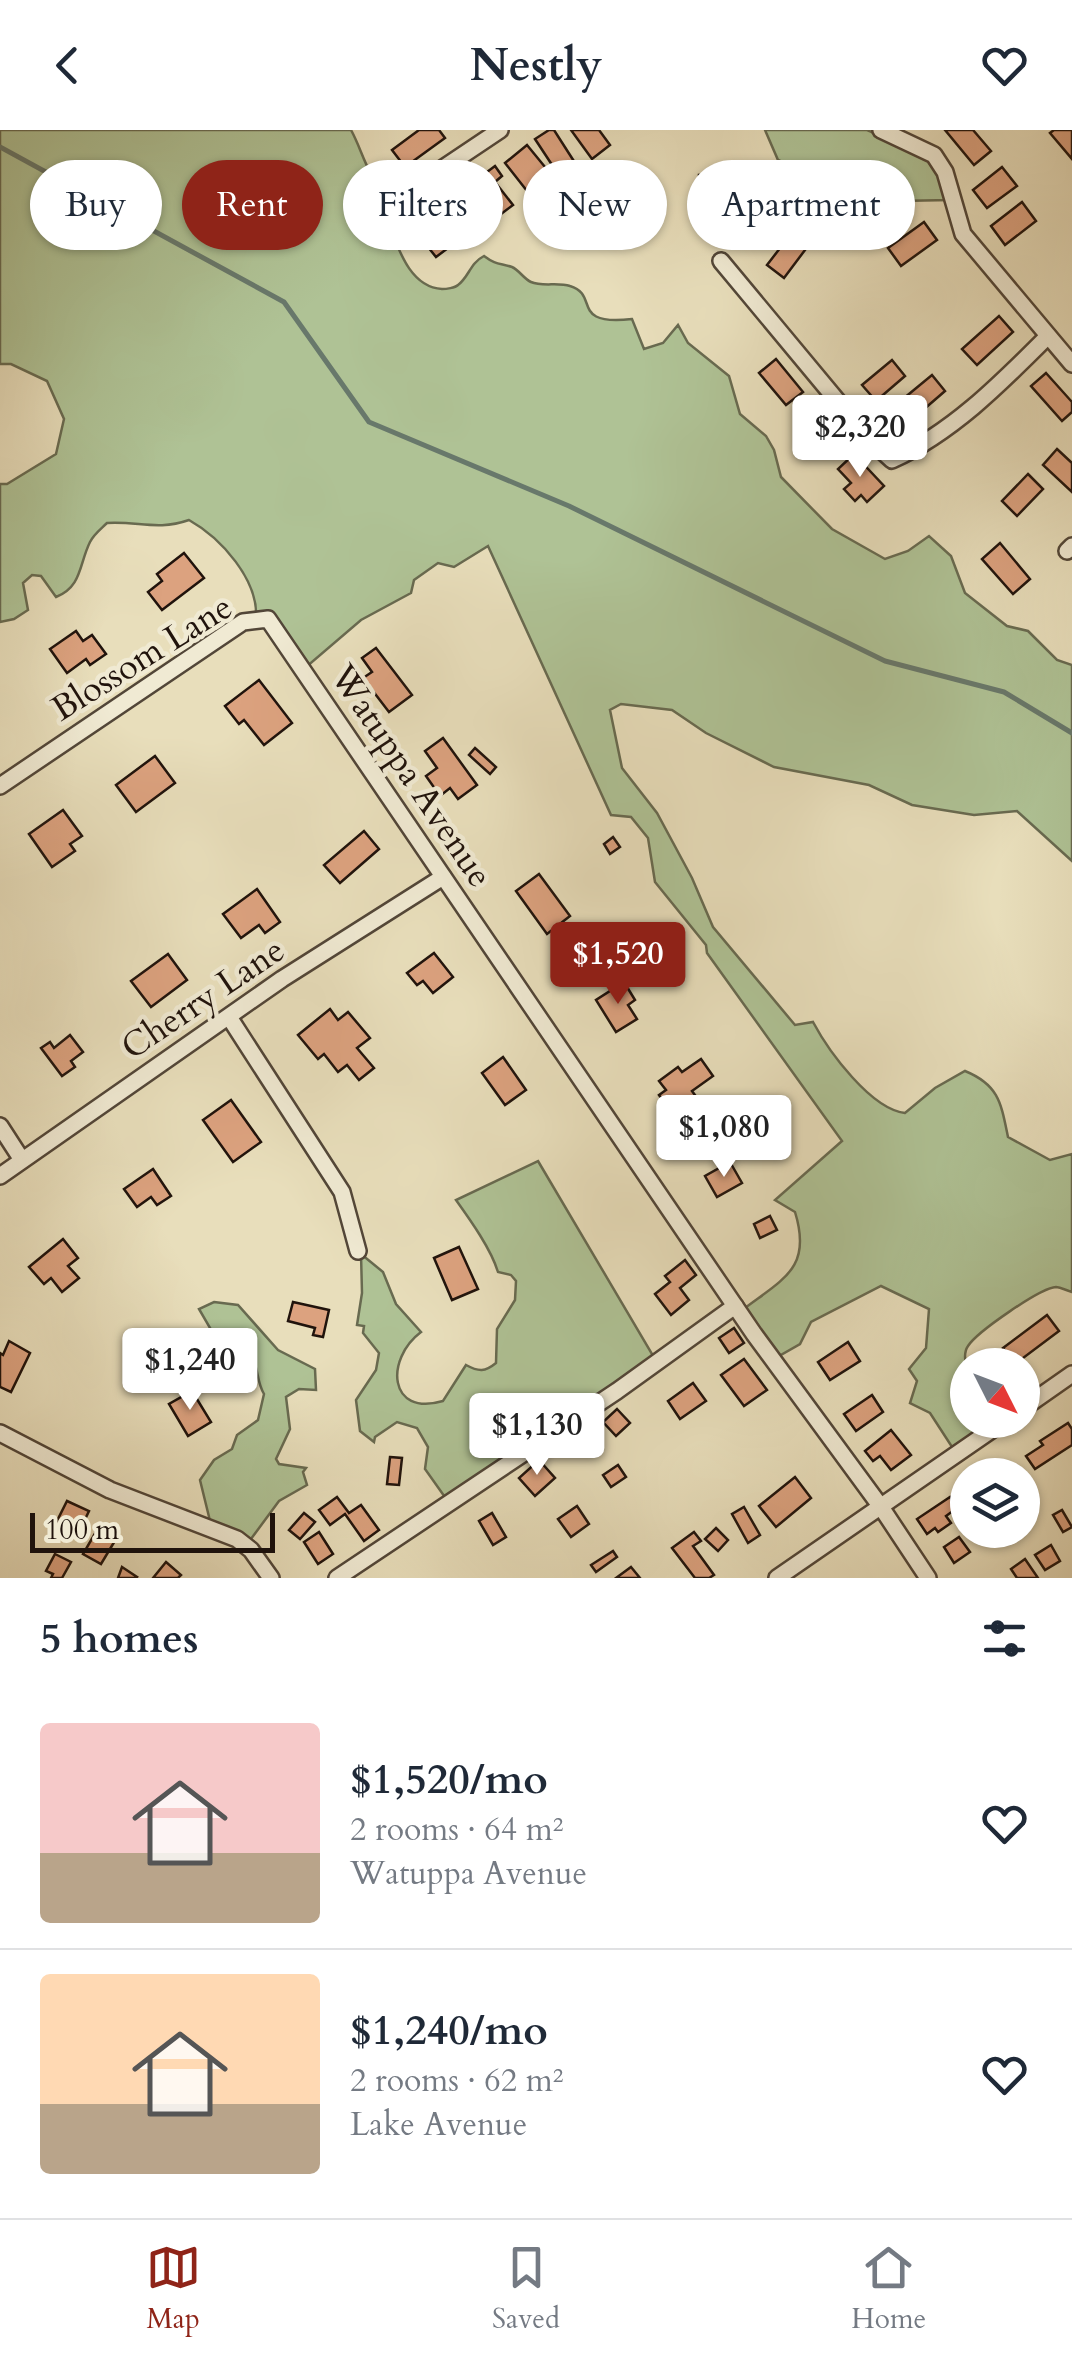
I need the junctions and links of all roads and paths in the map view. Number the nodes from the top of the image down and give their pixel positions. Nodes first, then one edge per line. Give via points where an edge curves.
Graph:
1 (469, 130) edge
2 (500, 130) edge
3 (881, 130) edge
4 (480, 145) junction
5 (457, 160) edge
6 (721, 261) dead end
7 (1048, 336) junction
8 (1072, 364) edge
9 (268, 619) joint
10 (0, 786) edge
11 (443, 877) junction
12 (229, 1017) junction
13 (0, 1126) edge
14 (22, 1160) junction
15 (0, 1176) edge
16 (358, 1251) dead end
17 (735, 1306) junction
18 (1072, 1374) edge
19 (1040, 1396) edge
20 (0, 1432) edge
21 (980, 1438) edge
22 (881, 1507) junction
23 (271, 1578) edge
24 (336, 1578) edge
25 (777, 1578) edge
26 (928, 1578) edge

1 - 4 street
2 - 4 street
3 - 7 street via 934,155 962,234
4 - 5 street
6 - 7 street via 892,460 920,448 989,394
7 - 8 street
9 - 10 street, Blossom Lane via 243,622
9 - 11 street, Watuppa Avenue
11 - 12 street, Cherry Lane
11 - 17 street, Watuppa Avenue
12 - 14 street, Cherry Lane
12 - 16 street via 342,1192
13 - 14 street
14 - 15 street, Cherry Lane
17 - 22 street, Watuppa Avenue
17 - 24 street
18 - 19 street
20 - 23 street via 110,1490 237,1538
21 - 22 street
22 - 25 street
22 - 26 street, Watuppa Avenue

